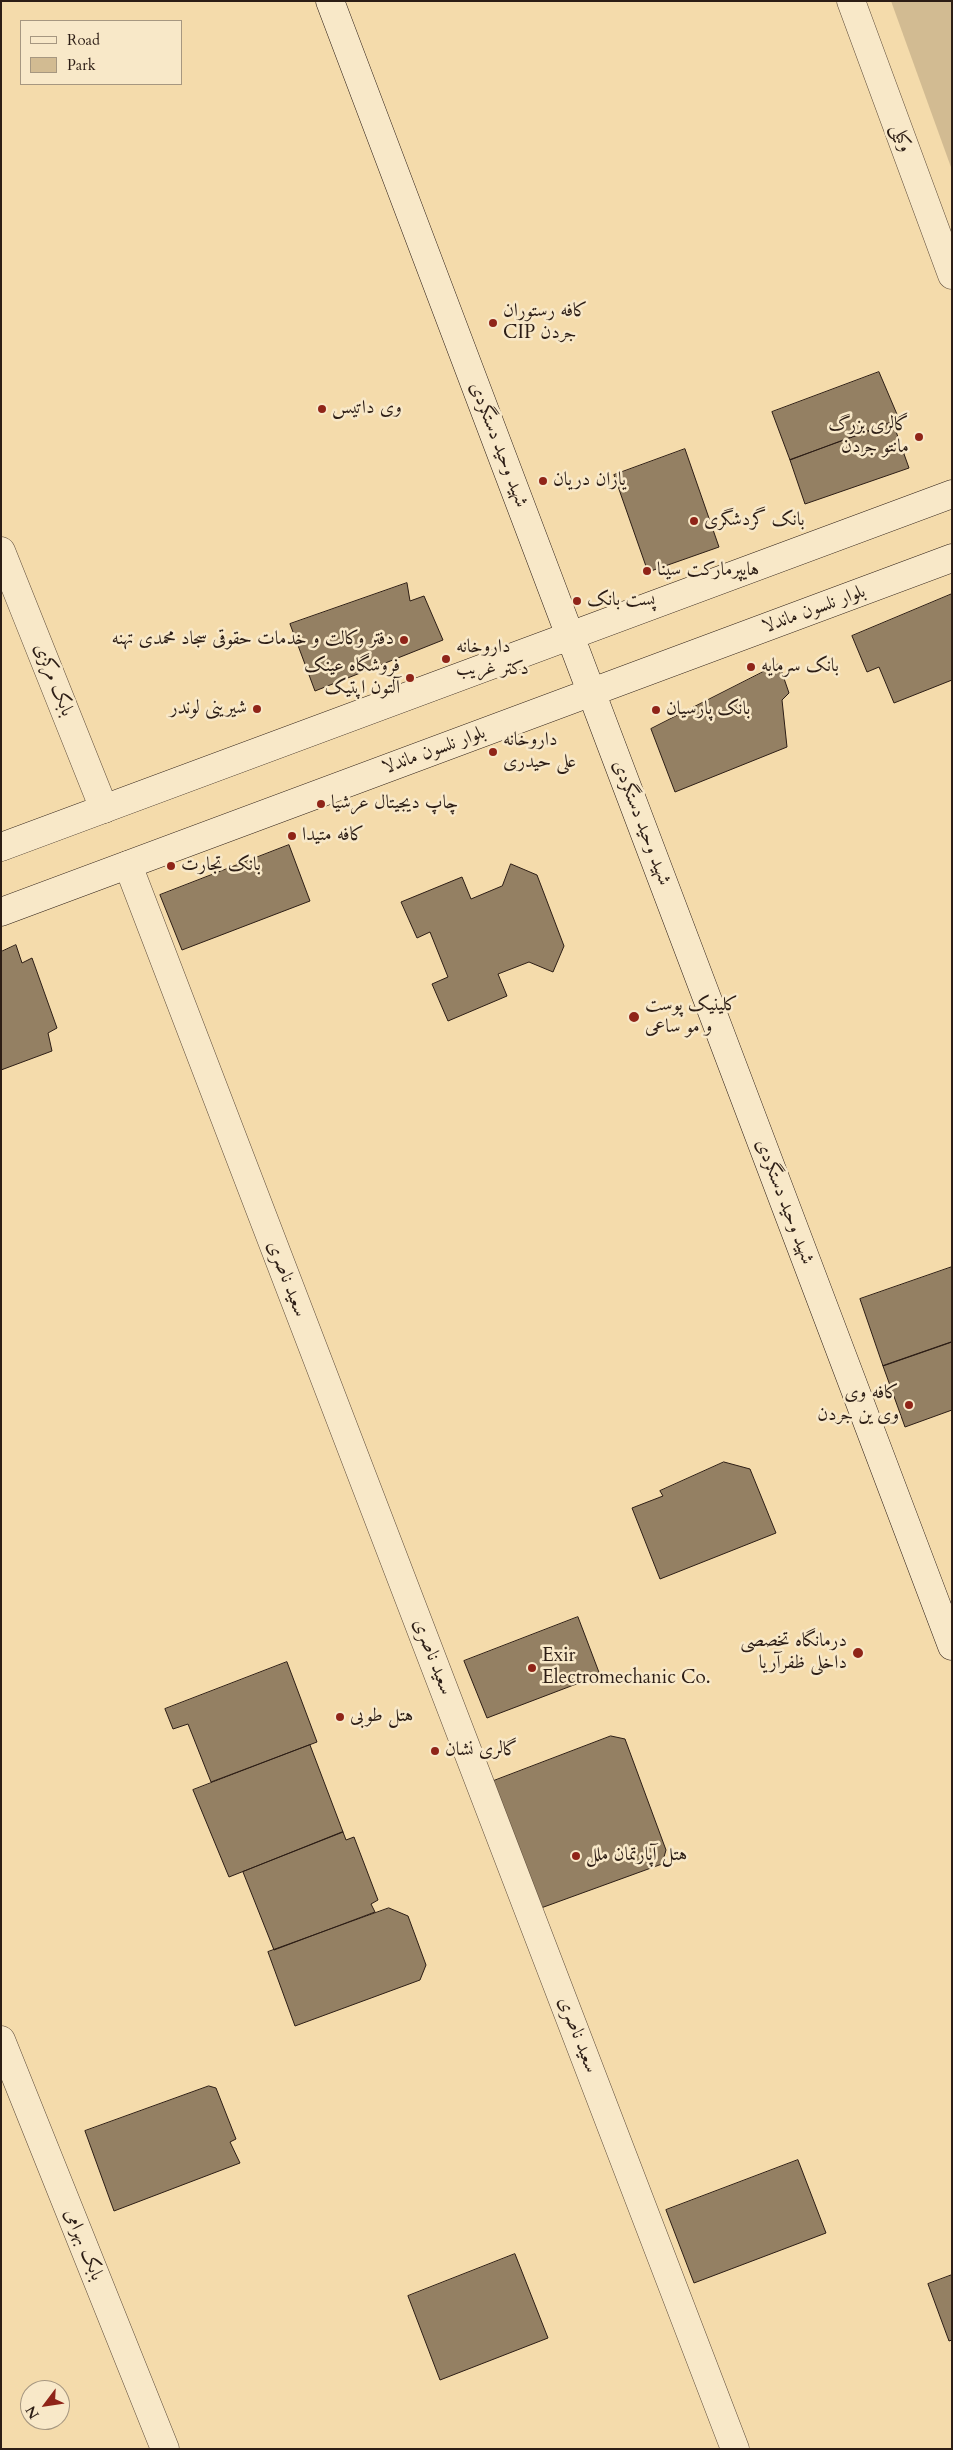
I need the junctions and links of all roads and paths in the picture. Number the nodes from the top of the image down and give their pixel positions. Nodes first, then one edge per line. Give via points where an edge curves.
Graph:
1 (330, 1) edge
2 (851, 1) edge
3 (952, 275) edge
4 (952, 494) edge
5 (1, 551) edge
6 (952, 558) edge
7 (570, 636) junction
8 (591, 692) junction
9 (104, 809) junction
10 (1, 847) edge
11 (128, 865) junction
12 (1, 912) edge
13 (952, 1646) edge
14 (1, 2040) edge
15 (166, 2449) edge
16 (735, 2449) edge

1 - 7 main road, شهید وحید دستگردی
2 - 3 main road, وكيلی
4 - 7 main road
5 - 9 main road, بابک مرکزی
6 - 8 main road, بلوار نلسون ماندلا
7 - 8 main road, شهید وحید دستگردی
7 - 9 main road
8 - 11 main road, بلوار نلسون ماندلا
8 - 13 main road, شهید وحید دستگردی
9 - 10 main road
11 - 12 main road, بلوار نلسون ماندلا
11 - 16 main road, سعید ناصری
14 - 15 main road, بابک بهرامی

